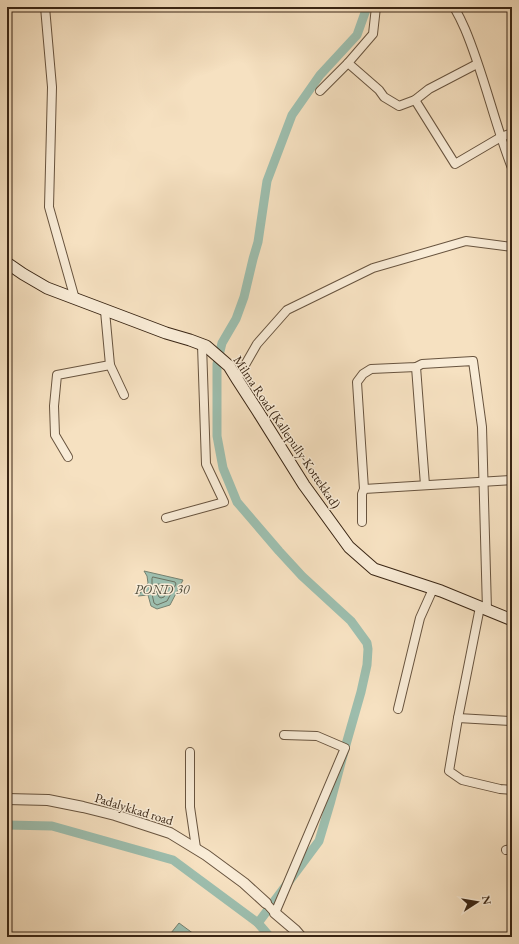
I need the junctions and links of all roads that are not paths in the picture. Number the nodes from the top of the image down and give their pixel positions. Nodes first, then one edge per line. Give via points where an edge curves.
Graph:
1 (45, 7) edge
2 (376, 7) edge
3 (454, 7) edge
4 (348, 63) junction
5 (477, 64) junction
6 (320, 91) dead end
7 (415, 100) junction
8 (512, 133) edge
9 (500, 137) junction
10 (512, 168) edge
11 (512, 247) edge
12 (7, 263) edge
13 (76, 299) junction
14 (105, 311) junction
15 (204, 346) junction
16 (110, 365) junction
17 (416, 368) junction
18 (236, 379) junction
19 (124, 395) dead end
20 (68, 457) dead end
21 (512, 480) edge
22 (483, 482) junction
23 (425, 485) junction
24 (364, 489) junction
25 (166, 518) dead end
26 (362, 522) dead end
27 (433, 589) junction
28 (484, 609) junction
29 (512, 620) edge
30 (398, 709) dead end
31 (458, 718) junction
32 (512, 721) edge
33 (284, 735) dead end
34 (190, 752) dead end
35 (512, 790) edge
36 (7, 800) edge
37 (196, 848) junction
38 (266, 903) joint
39 (275, 913) junction
40 (301, 937) edge

1 - 13 street via 52,87 49,207
2 - 4 street via 373,34
3 - 5 street
4 - 6 street
4 - 7 street via 384,97 400,106
5 - 7 street via 429,89
5 - 9 street
7 - 9 street via 455,164
8 - 9 street
9 - 10 street
11 - 18 street via 466,241 373,268 287,310 257,344
12 - 13 main road, Milma Road (Kallepully-Kottekkad) via 47,288
13 - 14 main road, Milma Road (Kallepully-Kottekkad)
14 - 15 main road, Milma Road (Kallepully-Kottekkad)
14 - 16 street
15 - 18 main road, Milma Road (Kallepully-Kottekkad) via 229,366
15 - 25 street via 206,464 224,502
16 - 19 street
16 - 20 street via 57,376 55,435
17 - 22 street via 422,364 473,361 482,427
17 - 23 street
17 - 24 street via 371,369 357,382
18 - 27 main road, Milma Road (Kallepully-Kottekkad) via 304,485 349,547 374,569
21 - 22 street
22 - 23 street
22 - 28 street
23 - 24 street
24 - 26 street
27 - 28 main road, Milma Road (Kallepully-Kottekkad)
27 - 30 street via 420,618
28 - 29 main road, Milma Road (Kallepully-Kottekkad)
28 - 31 street
31 - 32 street
31 - 35 street via 449,771 462,780
33 - 39 street via 317,736 345,748
34 - 37 street via 190,807
36 - 37 street, Padalykkad road via 48,800 115,815 170,833
37 - 38 street, Padalykkad road via 244,883
38 - 39 street, Padalykkad road
39 - 40 street

